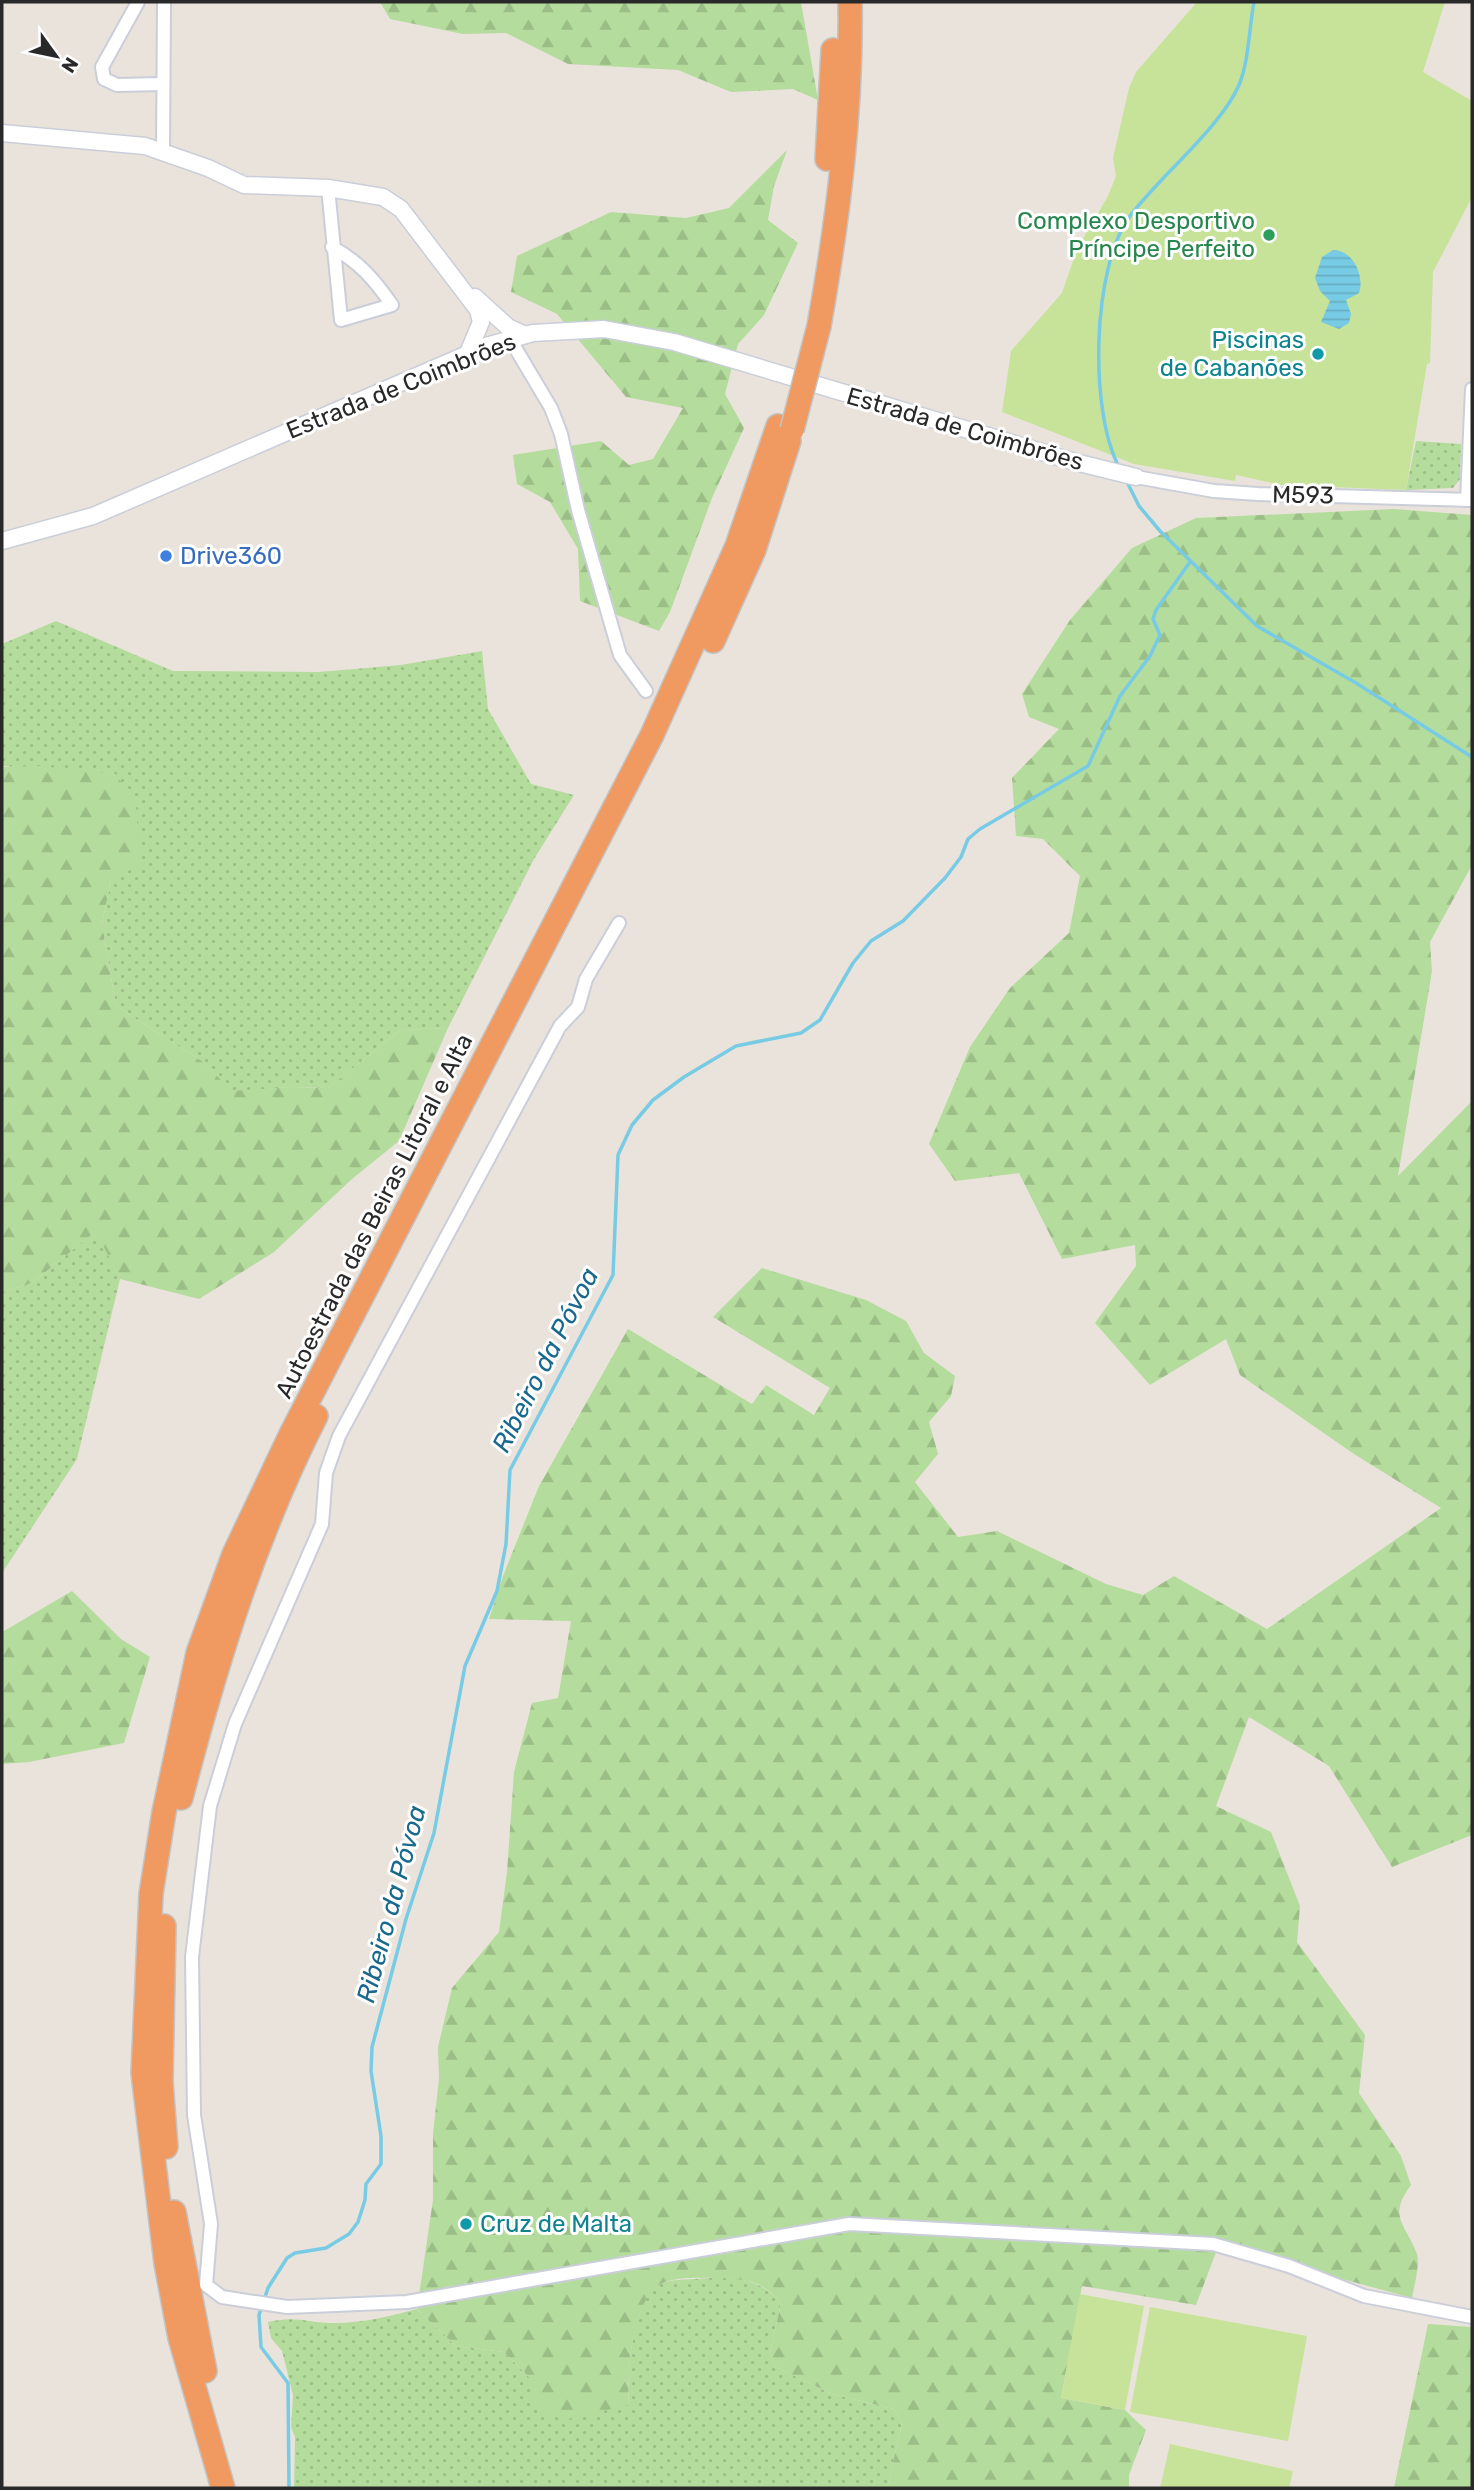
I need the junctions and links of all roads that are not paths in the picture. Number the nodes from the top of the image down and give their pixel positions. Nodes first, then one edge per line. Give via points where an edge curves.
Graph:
1 (138, 2) edge
2 (164, 2) edge
3 (834, 2) edge
4 (850, 2) edge
5 (163, 84) junction
6 (2, 133) edge
7 (163, 152) junction
8 (328, 188) junction
9 (332, 247) junction
10 (448, 270) junction
11 (478, 310) junction
12 (812, 324) junction
13 (511, 339) junction
14 (468, 353) junction
15 (1472, 389) edge
16 (785, 428) junction
17 (1136, 477) joint
18 (1470, 500) edge
19 (2, 541) edge
20 (646, 691) dead end
21 (619, 923) dead end
22 (1472, 2317) edge
23 (223, 2488) edge
24 (238, 2488) edge

1 - 5 street via 102,67 104,79 117,85
2 - 5 street
3 - 12 highway, Autoestrada das Beiras Litoral e Alta via 829,132
4 - 12 highway, Autoestrada das Beiras Litoral e Alta via 835,235
5 - 7 street
6 - 7 street via 119,143
7 - 8 street via 244,185
8 - 9 street
8 - 10 street via 383,197 401,209
9 - 9 street via 341,320 392,305 373,276
10 - 11 street
10 - 13 street
11 - 13 street
11 - 14 street via 481,322
12 - 16 highway, Autoestrada das Beiras Litoral e Alta, bridge
13 - 14 street, Estrada de Coimbrões
13 - 17 street, Estrada de Coimbrões via 604,329 674,342
13 - 20 street via 558,426 620,655
14 - 19 street, Estrada de Coimbrões via 93,516
15 - 18 street
16 - 23 highway, Autoestrada das Beiras Litoral e Alta via 657,723 290,1434 234,1554 198,1653 151,1894 143,2073 180,2338
16 - 24 highway, Autoestrada das Beiras Litoral e Alta via 754,550 671,729 311,1427 250,1562 177,1812 166,1893 161,2082 167,2165 215,2415
17 - 18 street, M593 via 1214,491
21 - 22 street via 586,979 578,1007 560,1026 339,1436 326,1474 323,1524 236,1724 210,1806 192,1957 194,2115 211,2224 206,2285 222,2297 261,2304 334,2307 428,2300 849,2224 1213,2244 1289,2266 1364,2296

